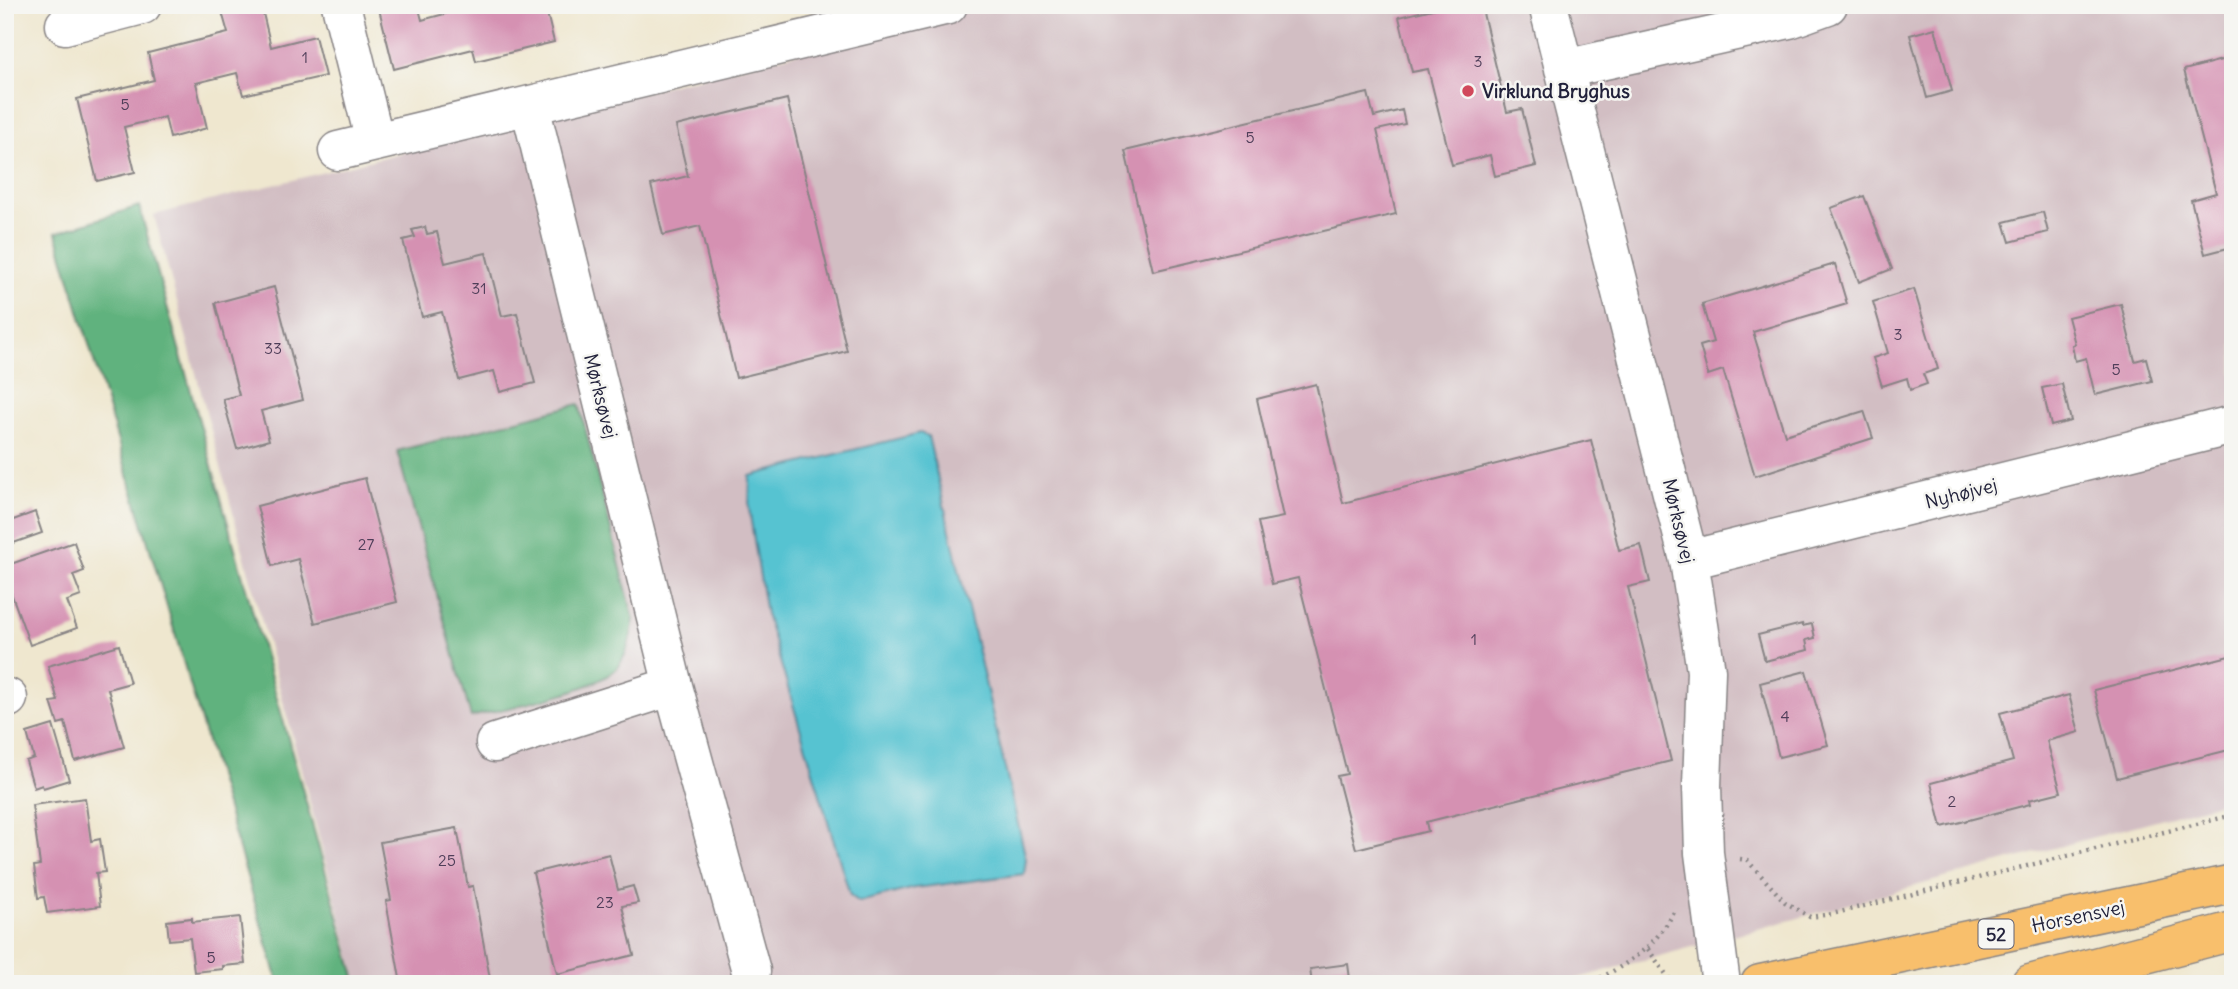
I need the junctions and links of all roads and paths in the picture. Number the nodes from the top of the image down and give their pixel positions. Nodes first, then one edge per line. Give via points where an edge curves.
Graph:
1 (142, 5) edge
2 (341, 5) edge
3 (948, 5) edge
4 (1548, 5) edge
5 (1828, 5) edge
6 (855, 16) edge
7 (65, 25) dead end
8 (1564, 69) junction
9 (530, 106) junction
10 (375, 142) junction
11 (338, 151) dead end
12 (2233, 425) edge
13 (1689, 559) junction
14 (673, 686) junction
15 (495, 743) dead end
16 (2233, 815) edge
17 (1704, 853) junction
18 (2233, 884) edge
19 (1677, 906) dead end
20 (2233, 931) edge
21 (1648, 949) junction
22 (751, 971) dead end
23 (1672, 983) edge
24 (1588, 984) edge
25 (1658, 984) edge
26 (1721, 984) edge
27 (1760, 984) edge
28 (2030, 984) edge

1 - 7 street
2 - 10 street
3 - 6 street
4 - 8 street, Mørksøvej
5 - 8 street via 1789,19
6 - 9 street
8 - 13 street, Mørksøvej
9 - 10 street
9 - 14 street, Mørksøvej
10 - 11 street
12 - 13 street, Nyhøjvej
13 - 17 street, Mørksøvej via 1706,671
14 - 15 street
14 - 22 street, Mørksøvej
16 - 17 path via 1810,917 1785,902 1747,860
17 - 26 street, Mørksøvej
18 - 27 main road, Horsensvej / 52
19 - 21 path
20 - 28 main road
21 - 23 path
21 - 24 path
23 - 25 path

